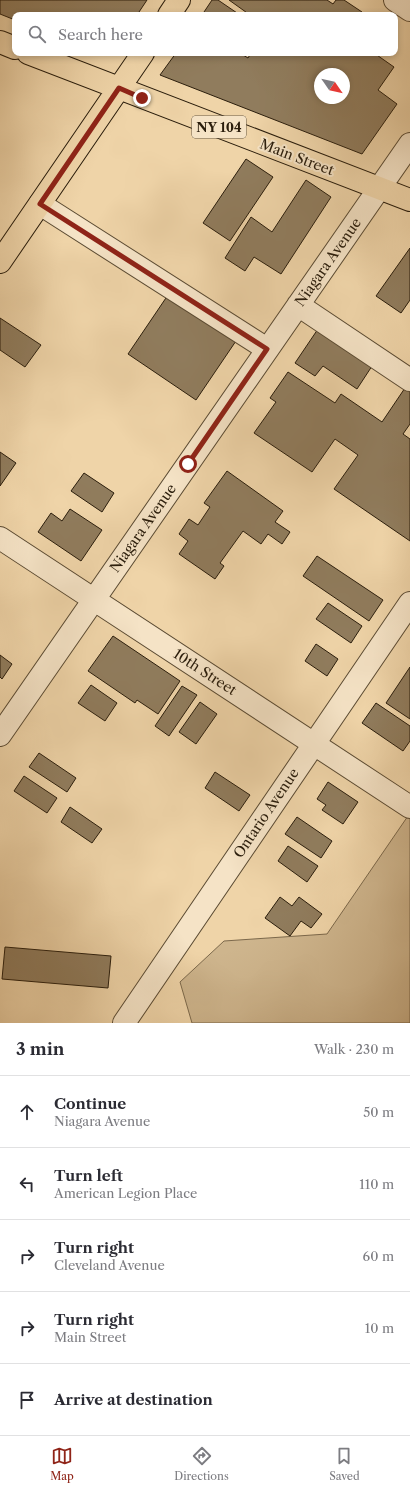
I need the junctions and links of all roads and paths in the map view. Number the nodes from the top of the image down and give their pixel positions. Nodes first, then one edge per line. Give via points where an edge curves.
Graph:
1 (179, 0) edge
2 (395, 0) edge
3 (410, 10) edge
4 (171, 12) edge
5 (0, 42) edge
6 (12, 47) edge
7 (36, 56) edge
8 (141, 56) edge
9 (119, 88) junction
10 (410, 144) edge
11 (380, 188) junction
12 (410, 200) edge
13 (40, 204) junction
14 (0, 262) edge
15 (298, 305) junction
16 (267, 349) junction
17 (410, 380) edge
18 (0, 538) edge
19 (93, 599) junction
20 (410, 603) edge
21 (0, 735) edge
22 (313, 744) junction
23 (410, 807) edge
24 (124, 1023) edge

1 - 4 main road
2 - 3 street
5 - 6 main road
7 - 9 main road, Main Street / NY 104
8 - 9 main road
9 - 11 main road, Main Street / NY 104
9 - 13 main road
10 - 11 street, Niagara Avenue
11 - 12 main road, Main Street / NY 104
11 - 15 street, Niagara Avenue
13 - 14 main road
13 - 16 street
15 - 16 street, Niagara Avenue
15 - 17 street
16 - 19 street, Niagara Avenue
18 - 19 street, 10th Street
19 - 21 street, Niagara Avenue
19 - 22 street, 10th Street
20 - 22 street, Ontario Avenue
22 - 23 street, 10th Street
22 - 24 street, Ontario Avenue

